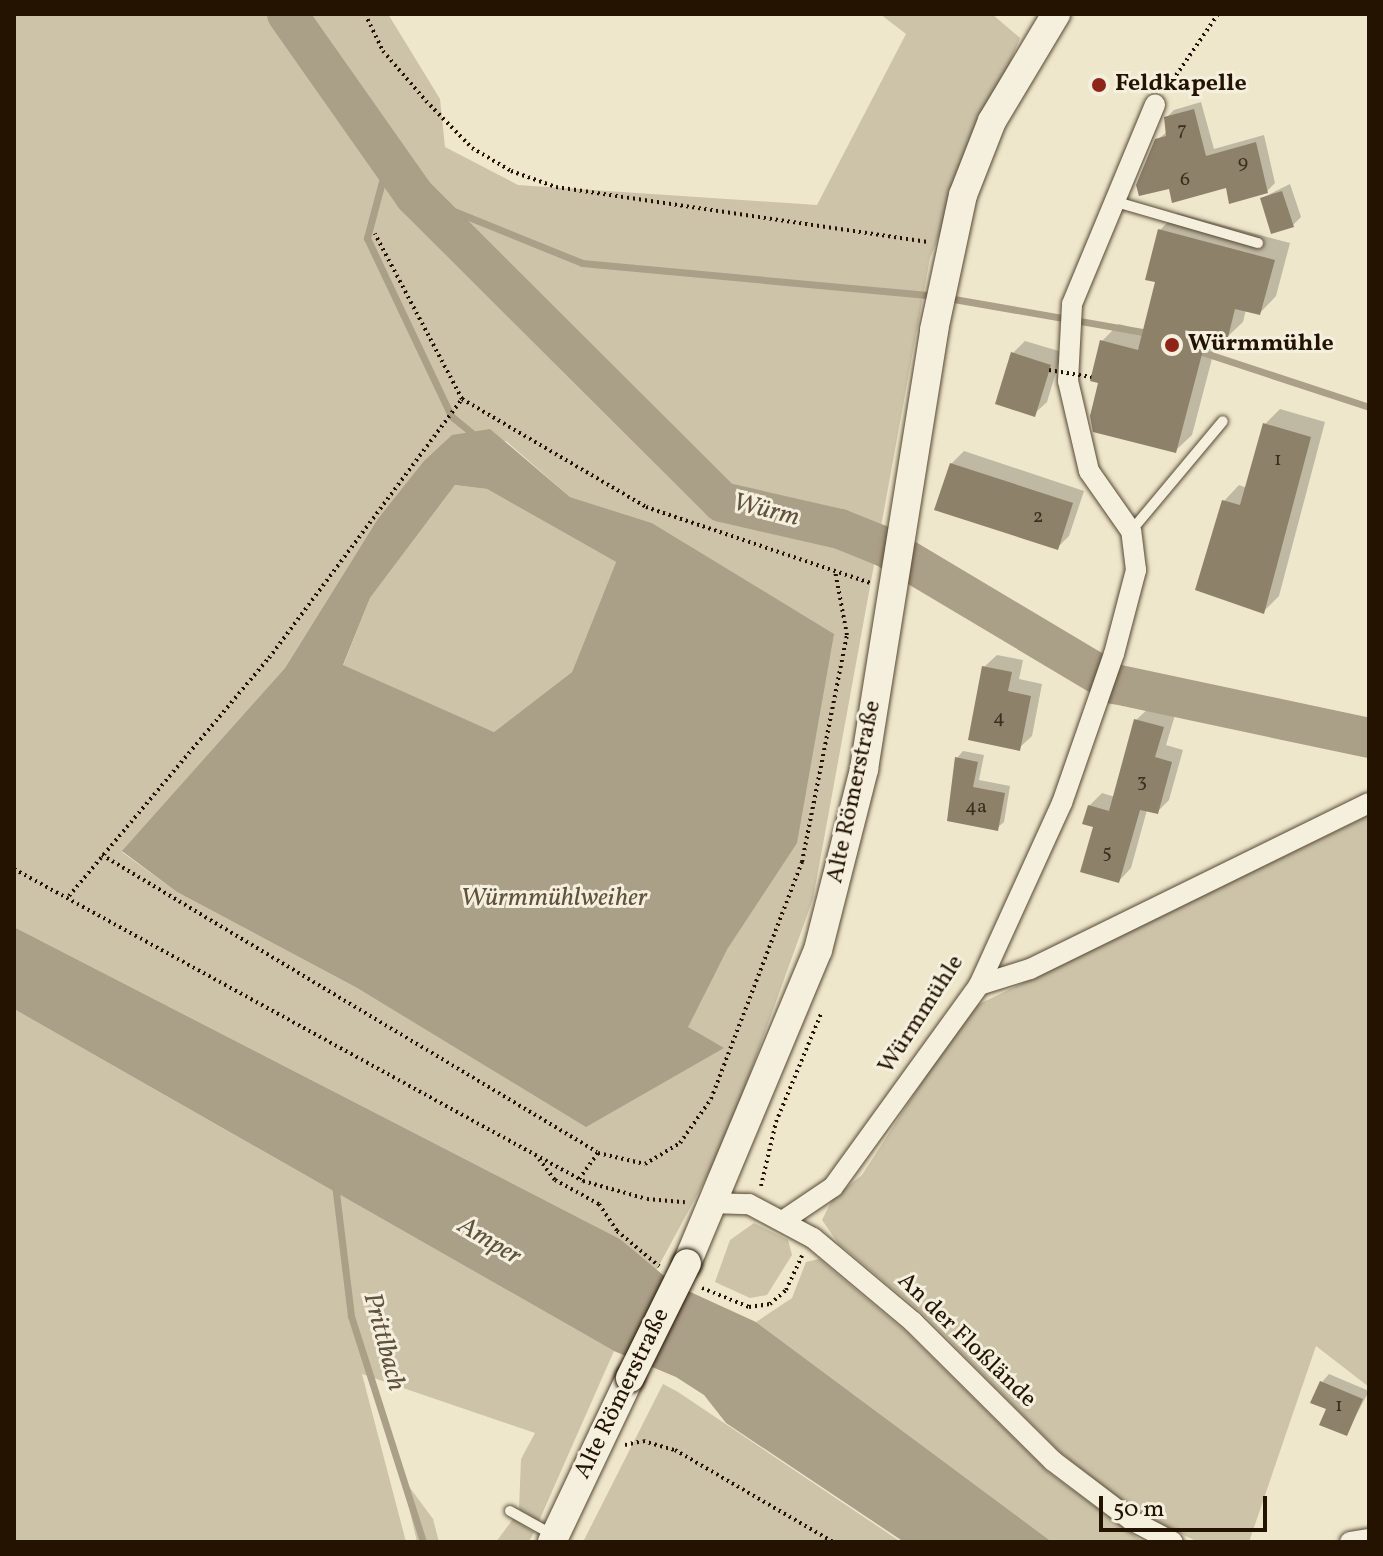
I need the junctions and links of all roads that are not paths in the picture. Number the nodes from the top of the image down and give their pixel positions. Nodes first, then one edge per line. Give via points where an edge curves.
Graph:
1 (1056, 14) edge
2 (1155, 105) road end
3 (1113, 201) junction
4 (1258, 243) dead end
5 (1223, 421) dead end
6 (1131, 531) junction
7 (1369, 803) edge
8 (979, 985) junction
9 (711, 1203) junction
10 (784, 1220) junction
11 (510, 1511) dead end
12 (553, 1539) edge
13 (1369, 1539) edge
14 (1173, 1542) edge
15 (1350, 1542) edge

1 - 9 main road, Alte Römerstraße via 992,121 963,195 934,330 864,769 818,950
2 - 3 street, Würmmühle
3 - 4 lane
3 - 6 street, Würmmühle via 1072,304 1068,381 1089,471
5 - 6 lane
6 - 8 street, Würmmühle via 1136,570 1114,654 1062,803
7 - 8 street via 1030,969
8 - 10 street, Würmmühle via 833,1187
9 - 10 street, An der Floßlände via 749,1204
9 - 12 main road, Alte Römerstraße, bridge
10 - 14 street, An der Floßlände via 913,1322 1053,1461 1131,1520
11 - 12 lane
13 - 15 street

